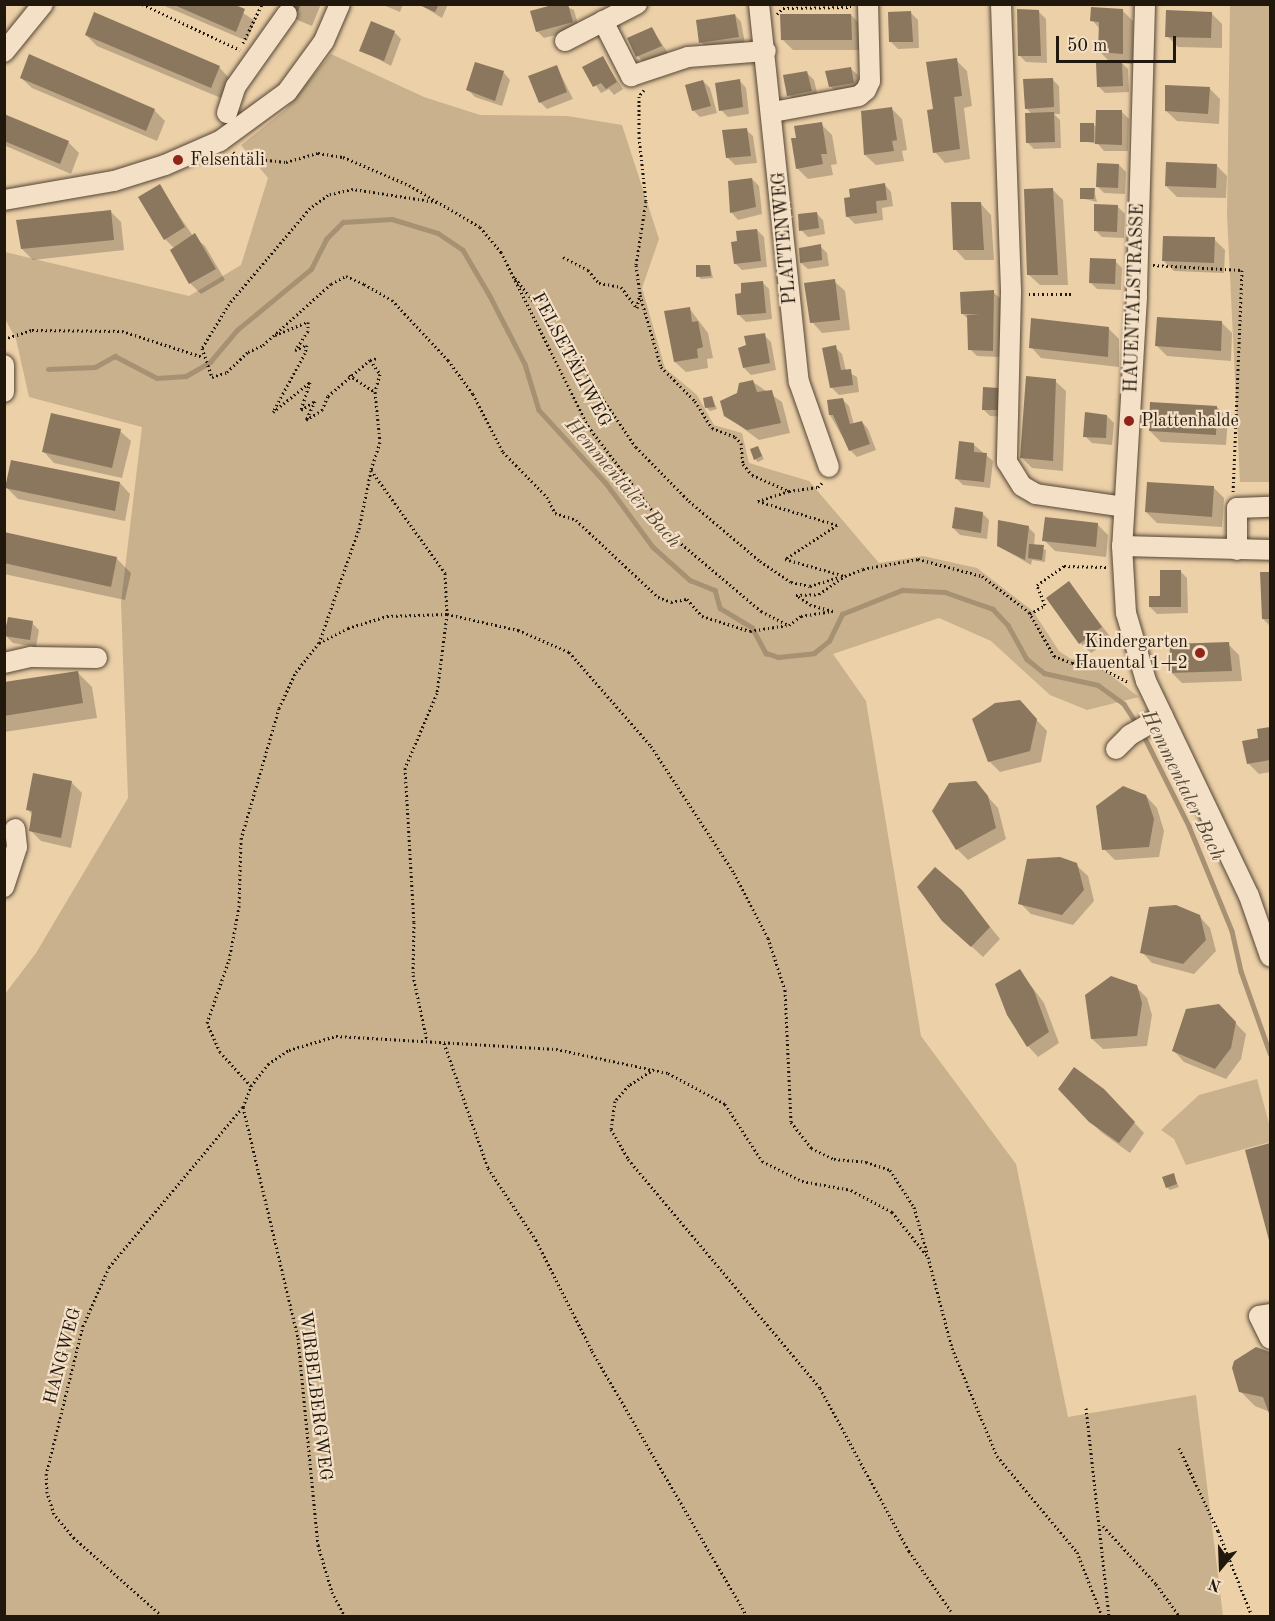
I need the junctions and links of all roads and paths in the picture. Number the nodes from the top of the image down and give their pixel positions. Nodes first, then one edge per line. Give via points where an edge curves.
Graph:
1 (43, 4) edge
2 (142, 4) edge
3 (340, 4) edge
4 (637, 4) edge
5 (1001, 4) edge
6 (1145, 4) edge
7 (868, 6) edge
8 (760, 9) edge
9 (286, 14) dead end
10 (603, 21) junction
11 (565, 41) dead end
12 (240, 50) dead end
13 (766, 51) junction
14 (4, 52) edge
15 (647, 87) dead end
16 (773, 112) junction
17 (228, 113) dead end
18 (220, 141) junction
19 (4, 200) edge
20 (440, 202) junction
21 (563, 257) dead end
22 (1148, 264) dead end
23 (510, 272) junction
24 (1011, 293) junction
25 (1072, 294) dead end
26 (640, 296) junction
27 (273, 336) junction
28 (4, 339) edge
29 (203, 357) junction
30 (378, 358) dead end
31 (370, 360) junction
32 (4, 365) edge
33 (349, 375) junction
34 (4, 392) edge
35 (375, 392) junction
36 (830, 467) joint
37 (370, 470) junction
38 (789, 491) junction
39 (1124, 507) junction
40 (1270, 507) edge
41 (1237, 508) junction
42 (1122, 546) junction
43 (1237, 550) junction
44 (1270, 550) edge
45 (1111, 567) dead end
46 (845, 576) junction
47 (447, 614) junction
48 (1030, 614) junction
49 (789, 625) junction
50 (319, 643) junction
51 (97, 658) dead end
52 (4, 663) edge
53 (1136, 685) dead end
54 (1163, 716) junction
55 (1116, 749) dead end
56 (15, 829) dead end
57 (4, 887) edge
58 (1270, 956) edge
59 (428, 1042) junction
60 (444, 1042) junction
61 (654, 1069) junction
62 (251, 1086) junction
63 (243, 1107) junction
64 (928, 1257) junction
65 (1270, 1314) edge
66 (1270, 1340) edge
67 (1086, 1408) dead end
68 (1179, 1448) dead end
69 (1102, 1524) junction
70 (951, 1611) dead end
71 (162, 1617) edge
72 (345, 1617) edge
73 (747, 1617) edge
74 (1102, 1617) edge
75 (1108, 1617) edge
76 (1179, 1617) edge
77 (1252, 1617) edge

1 - 14 street
2 - 12 path
3 - 18 street via 324,41 287,92
4 - 10 street
5 - 24 street
6 - 39 street, HAUENTALSTRASSE via 1137,297
7 - 8 path via 783,8 778,14
7 - 16 street via 870,81 866,90 859,96
8 - 13 street, PLATTENWEG
9 - 17 street via 236,86
10 - 11 street
10 - 13 street via 631,76 688,57
13 - 16 street, PLATTENWEG
15 - 26 path via 639,96 646,201 636,265
16 - 36 street, PLATTENWEG via 799,382
18 - 19 street via 165,165 114,181
18 - 20 path, FELSETÄLIWEG via 239,157 286,162 318,153 343,157
20 - 23 path, FELSETÄLIWEG via 480,227 501,252
20 - 29 path via 353,189 328,195 291,227 267,263 229,304 202,348
21 - 26 path via 588,270 599,283 621,287 636,308
22 - 41 path via 1242,270 1233,490
23 - 46 path via 554,327 636,447 689,501 791,582 810,586
23 - 49 path, FELSETÄLIWEG via 588,426 671,534 761,612
24 - 25 path
24 - 39 street via 1007,462 1014,476 1036,494
26 - 38 path via 666,375 695,401 712,428 741,443 743,464 752,475
27 - 29 path via 227,372 212,377
27 - 33 path via 308,322 308,331 295,350 307,345 305,353 273,412 310,382 301,410 315,401 306,420 322,410 328,396
27 - 49 path via 331,284 346,276 392,300 448,360 473,394 503,452 547,497 555,513 576,520 658,597 671,602 687,599 702,616 750,631
28 - 29 path via 32,330 122,331
30 - 31 path
31 - 33 path
31 - 35 path via 380,374
32 - 34 street
33 - 35 path
35 - 37 path via 380,428 378,456
36 - 38 path via 818,487
37 - 47 path via 445,573
37 - 50 path via 359,529
38 - 46 path via 758,501 837,525 784,559
39 - 42 street, HAUENTALSTRASSE
40 - 41 street
41 - 43 street
42 - 43 street
42 - 54 street, HAUENTALSTRASSE via 1122,582 1131,639
43 - 44 street
45 - 48 path via 1064,566 1037,585 1045,605
46 - 48 path via 918,559 982,576
46 - 49 path via 819,594 796,595 811,605 834,608 801,616
47 - 50 path via 387,616 348,628
47 - 59 path via 437,693 405,768 414,922 413,975
47 - 64 path via 518,630 569,652 651,746 734,873 768,938 786,990 791,1122 810,1148 834,1159 866,1162 890,1170 914,1207
48 - 53 path via 1054,656 1072,663 1094,664
50 - 62 path via 296,672 279,708 241,839 239,907 229,960 207,1023 220,1052
51 - 52 street via 31,657
54 - 55 street via 1130,735
54 - 58 street, HAUENTALSTRASSE via 1249,896
56 - 57 street via 17,847
59 - 60 path, HANGWEG
59 - 62 path, HANGWEG via 336,1036 289,1050 268,1064
60 - 61 path, HANGWEG via 556,1049
60 - 73 path via 488,1168 536,1240 592,1351
61 - 64 path, HANGWEG via 726,1104 762,1161 802,1181 851,1190 892,1212
61 - 70 path via 629,1085 615,1101 611,1129 628,1160 820,1388 909,1551
62 - 63 path, HANGWEG
63 - 71 path, HANGWEG via 109,1267 93,1295 46,1474 54,1514 74,1538
63 - 72 path, WIRBELBERGWEG via 298,1338 318,1545 332,1592
64 - 74 path via 952,1348 997,1456 1077,1552
65 - 66 street via 1260,1316
67 - 69 path
68 - 77 path
69 - 75 path
69 - 76 path via 1156,1584

